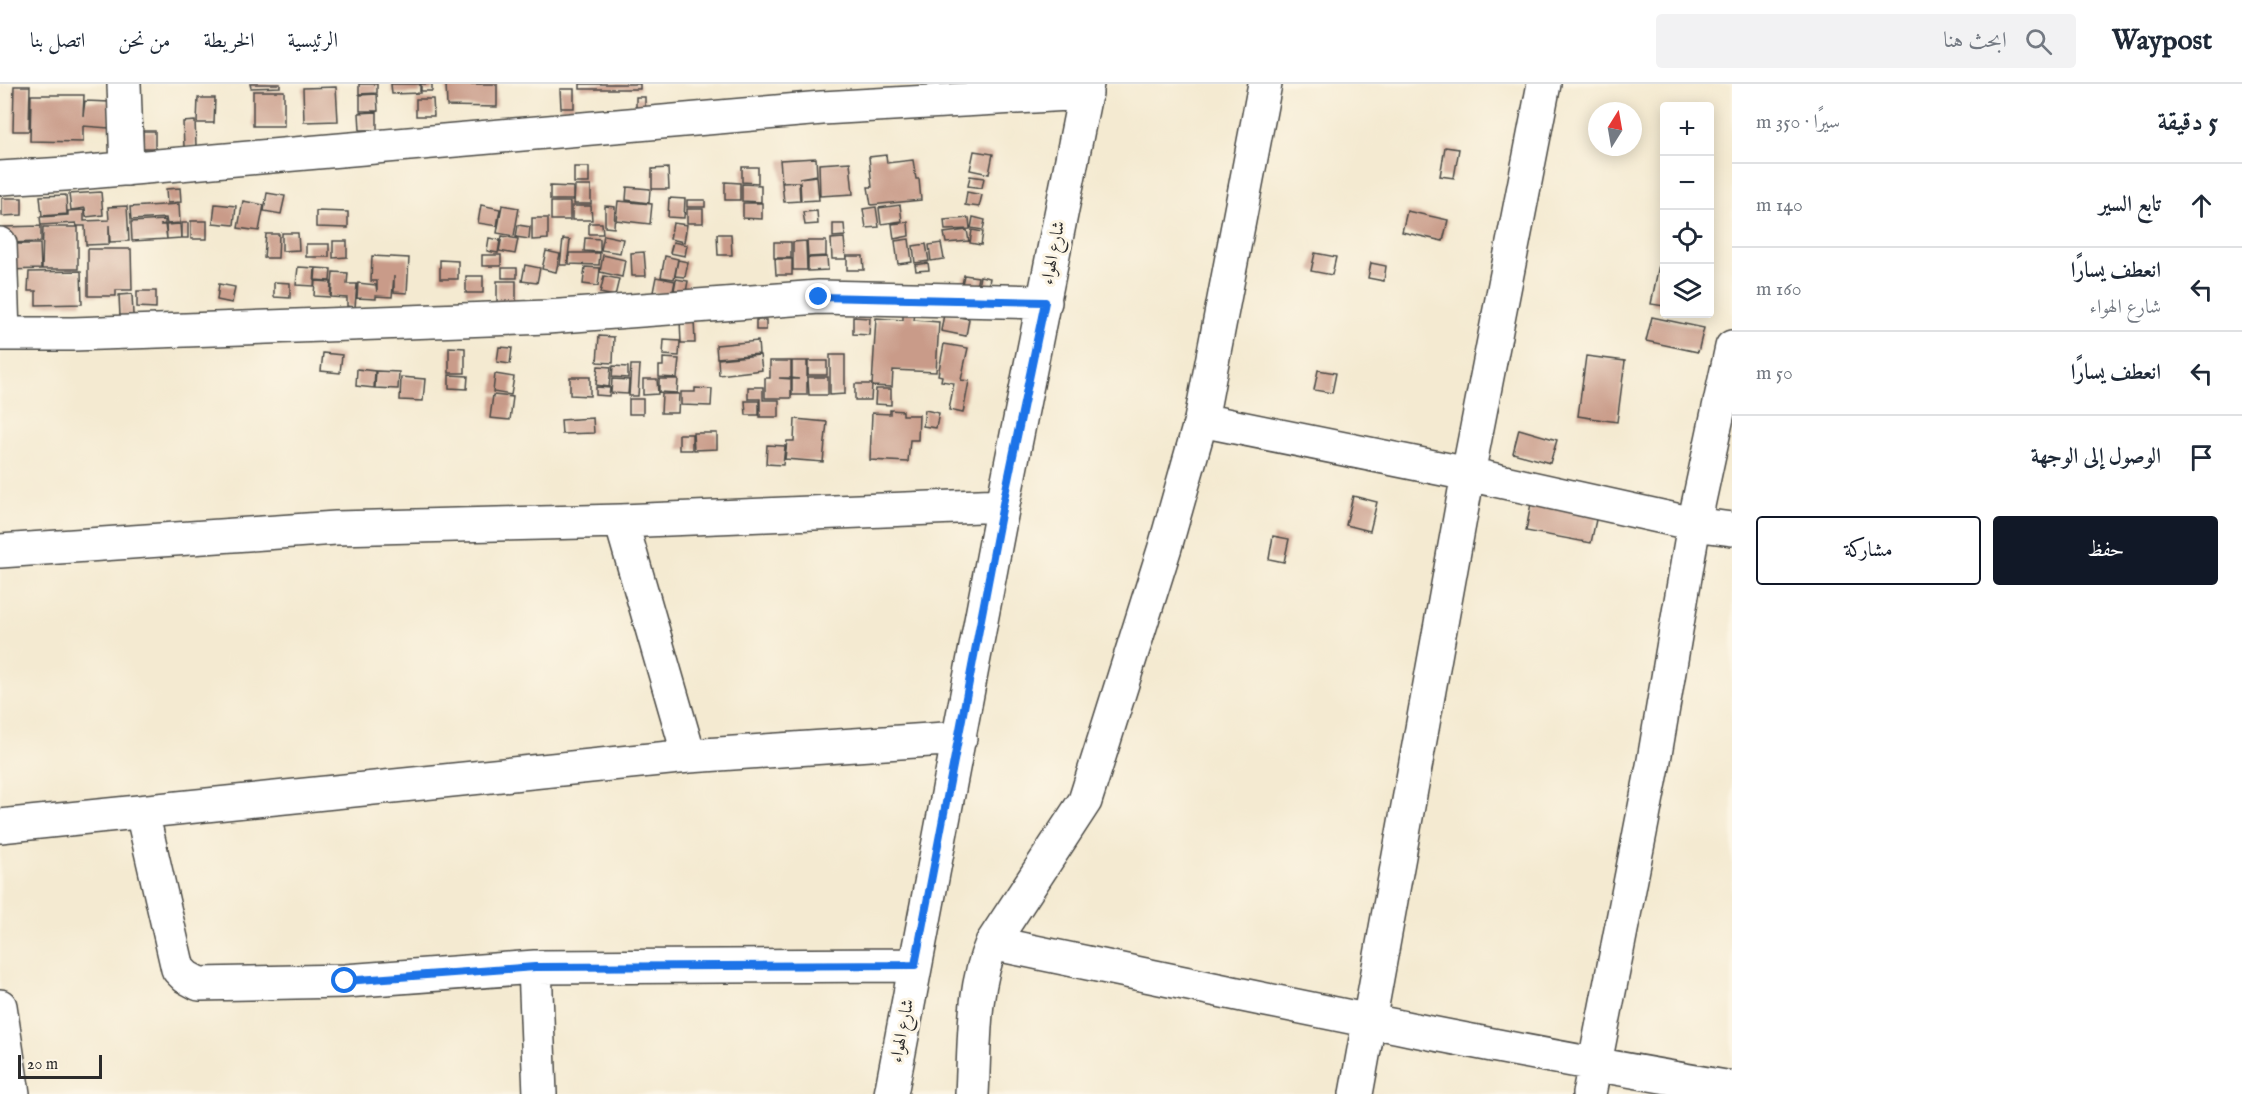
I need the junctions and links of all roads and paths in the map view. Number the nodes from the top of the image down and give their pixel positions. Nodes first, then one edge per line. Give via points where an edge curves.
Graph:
1 (124, 84) edge
2 (1265, 84) edge
3 (1544, 84) edge
4 (1086, 88) edge
5 (127, 169) junction
6 (0, 178) edge
7 (0, 244) edge
8 (1045, 302) junction
9 (2, 334) edge
10 (1732, 347) edge
11 (1201, 420) junction
12 (1468, 474) junction
13 (1003, 504) junction
14 (621, 521) junction
15 (1694, 524) junction
16 (1732, 529) edge
17 (0, 550) edge
18 (960, 738) junction
19 (689, 756) junction
20 (142, 812) junction
21 (0, 826) edge
22 (992, 942) junction
23 (915, 965) junction
24 (535, 967) junction
25 (0, 1006) edge
26 (1370, 1021) junction
27 (1592, 1080) edge
28 (1732, 1088) edge
29 (13, 1094) edge
30 (534, 1094) edge
31 (540, 1094) edge
32 (891, 1094) edge
33 (972, 1094) edge
34 (1356, 1094) edge

1 - 5 street
2 - 11 street
3 - 12 street
4 - 5 street
4 - 8 street, شارع الهواء
5 - 6 street
7 - 9 street
8 - 9 street via 819,297 547,317
8 - 13 street, شارع الهواء
10 - 15 street
11 - 12 street
11 - 22 street via 1085,801
12 - 15 street
12 - 26 street
13 - 14 street
13 - 18 street, شارع الهواء
14 - 17 street via 336,528
14 - 19 street
15 - 16 street
15 - 27 street via 1653,766
18 - 19 street
18 - 23 street, شارع الهواء
19 - 20 street
20 - 21 street
20 - 24 street via 178,969 199,984 345,981
22 - 26 street
22 - 33 street via 982,964 978,987
23 - 24 street
23 - 32 street, شارع الهواء
24 - 31 street
25 - 29 street
26 - 27 street
26 - 34 street
27 - 28 street
30 - 31 street

